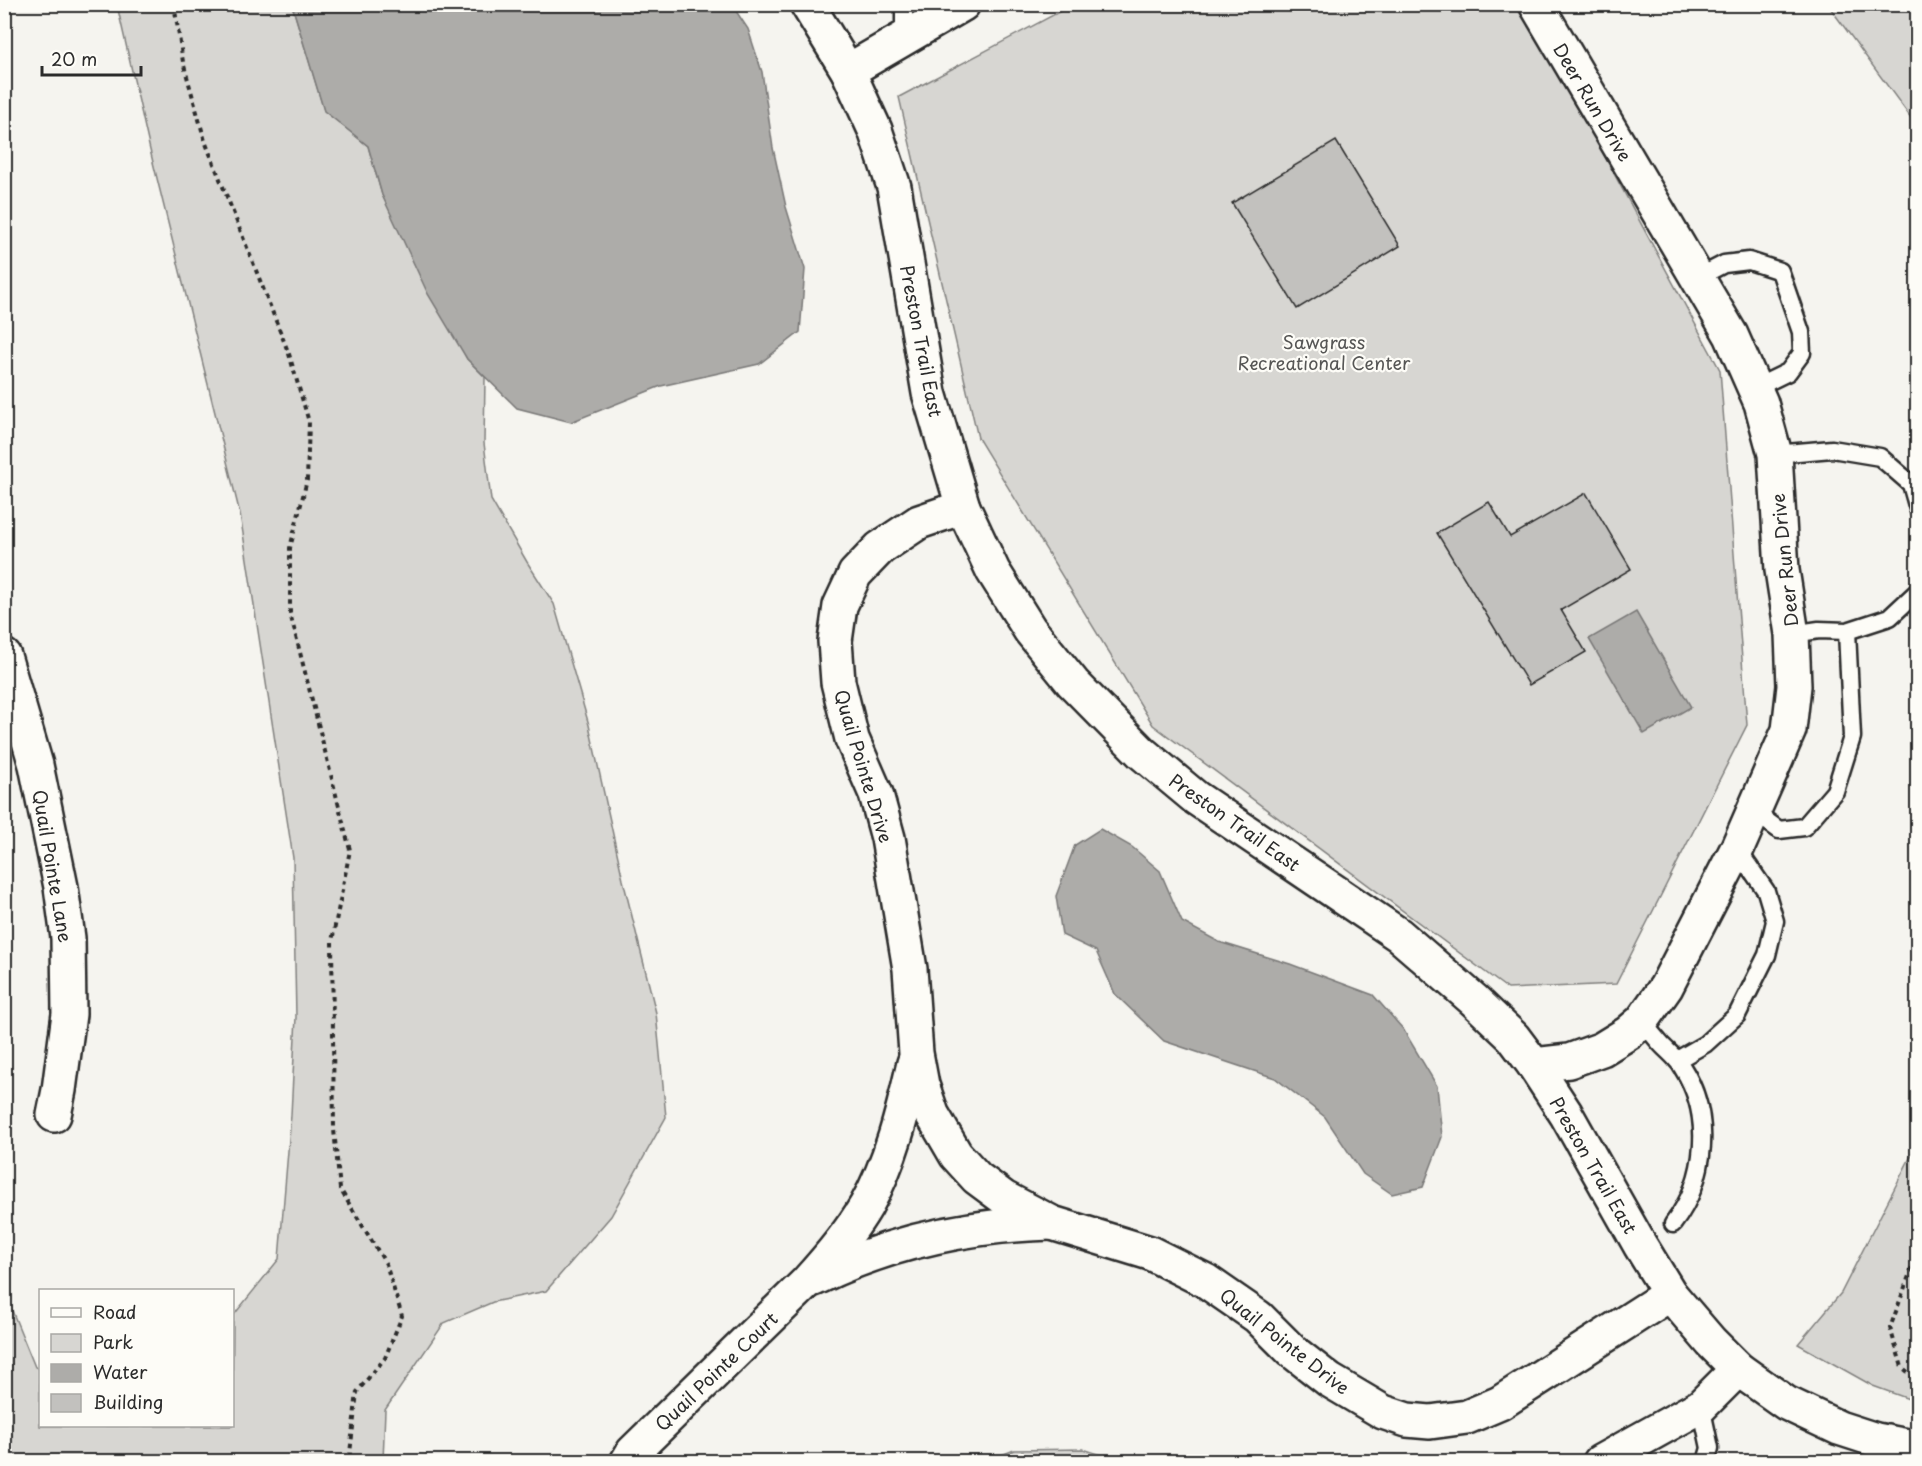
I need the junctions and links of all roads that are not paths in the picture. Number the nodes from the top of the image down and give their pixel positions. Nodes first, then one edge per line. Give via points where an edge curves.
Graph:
1 (807, 4) edge
2 (904, 4) edge
3 (963, 4) edge
4 (1536, 4) edge
5 (904, 39) junction
6 (848, 71) junction
7 (1697, 278) junction
8 (1755, 388) junction
9 (1775, 454) junction
10 (963, 507) junction
11 (1917, 509) edge
12 (1917, 591) edge
13 (1847, 631) junction
14 (1792, 634) junction
15 (4, 656) edge
16 (1753, 811) junction
17 (1737, 849) junction
18 (1642, 1022) junction
19 (916, 1053) junction
20 (1677, 1060) junction
21 (1534, 1065) junction
22 (54, 1115) dead end
23 (1052, 1223) junction
24 (1673, 1224) dead end
25 (807, 1282) junction
26 (1671, 1294) junction
27 (1738, 1369) junction
28 (1701, 1406) junction
29 (1917, 1448) edge
30 (627, 1461) edge
31 (1600, 1461) edge
32 (1706, 1461) edge

1 - 6 street, Preston Trail East
2 - 5 lane
3 - 5 street
4 - 7 street, Deer Run Drive
5 - 6 street
6 - 10 street, Preston Trail East via 875,130 894,187 929,393
7 - 8 street, Deer Run Drive via 1731,335
7 - 8 lane via 1724,264 1749,261 1780,271 1801,332 1802,353 1788,372
8 - 9 street, Deer Run Drive
9 - 11 lane via 1832,448 1880,457 1911,484
9 - 14 street, Deer Run Drive via 1782,570
10 - 19 street, Quail Pointe Drive via 919,522 880,548 855,574 840,606 835,641 838,682 852,739 876,794 888,838 910,969
10 - 21 street, Preston Trail East via 993,571 1030,630 1073,683 1142,753 1196,798 1399,935 1513,1037
12 - 13 lane via 1890,617
13 - 14 lane
13 - 16 lane via 1852,737 1835,791 1803,827 1779,830
14 - 16 street, Deer Run Drive via 1794,686 1789,730
15 - 22 street, Quail Pointe Lane via 36,765 68,938 69,1014
16 - 17 street, Deer Run Drive
17 - 18 street, Deer Run Drive via 1666,987
17 - 20 lane via 1766,891 1775,921 1767,955 1737,1015 1705,1044
18 - 20 lane
18 - 21 street, Deer Run Drive via 1602,1049 1569,1062
19 - 23 street, Quail Pointe Drive via 932,1114 956,1155 977,1178 1004,1198
19 - 25 street, Quail Pointe Drive via 902,1117 879,1178 865,1207
20 - 24 lane via 1696,1097 1703,1133 1699,1173
21 - 26 street, Preston Trail East
23 - 25 street, Quail Pointe Drive via 1019,1223 943,1235 871,1253
23 - 26 street, Quail Pointe Drive via 1150,1253 1206,1281 1258,1317 1329,1380 1383,1412 1407,1420 1431,1422 1467,1417 1500,1402
25 - 30 street, Quail Pointe Court
26 - 27 street, Preston Trail East
27 - 28 street
27 - 29 street, Preston Trail East via 1786,1403 1839,1428
28 - 31 street
28 - 32 lane via 1710,1448

